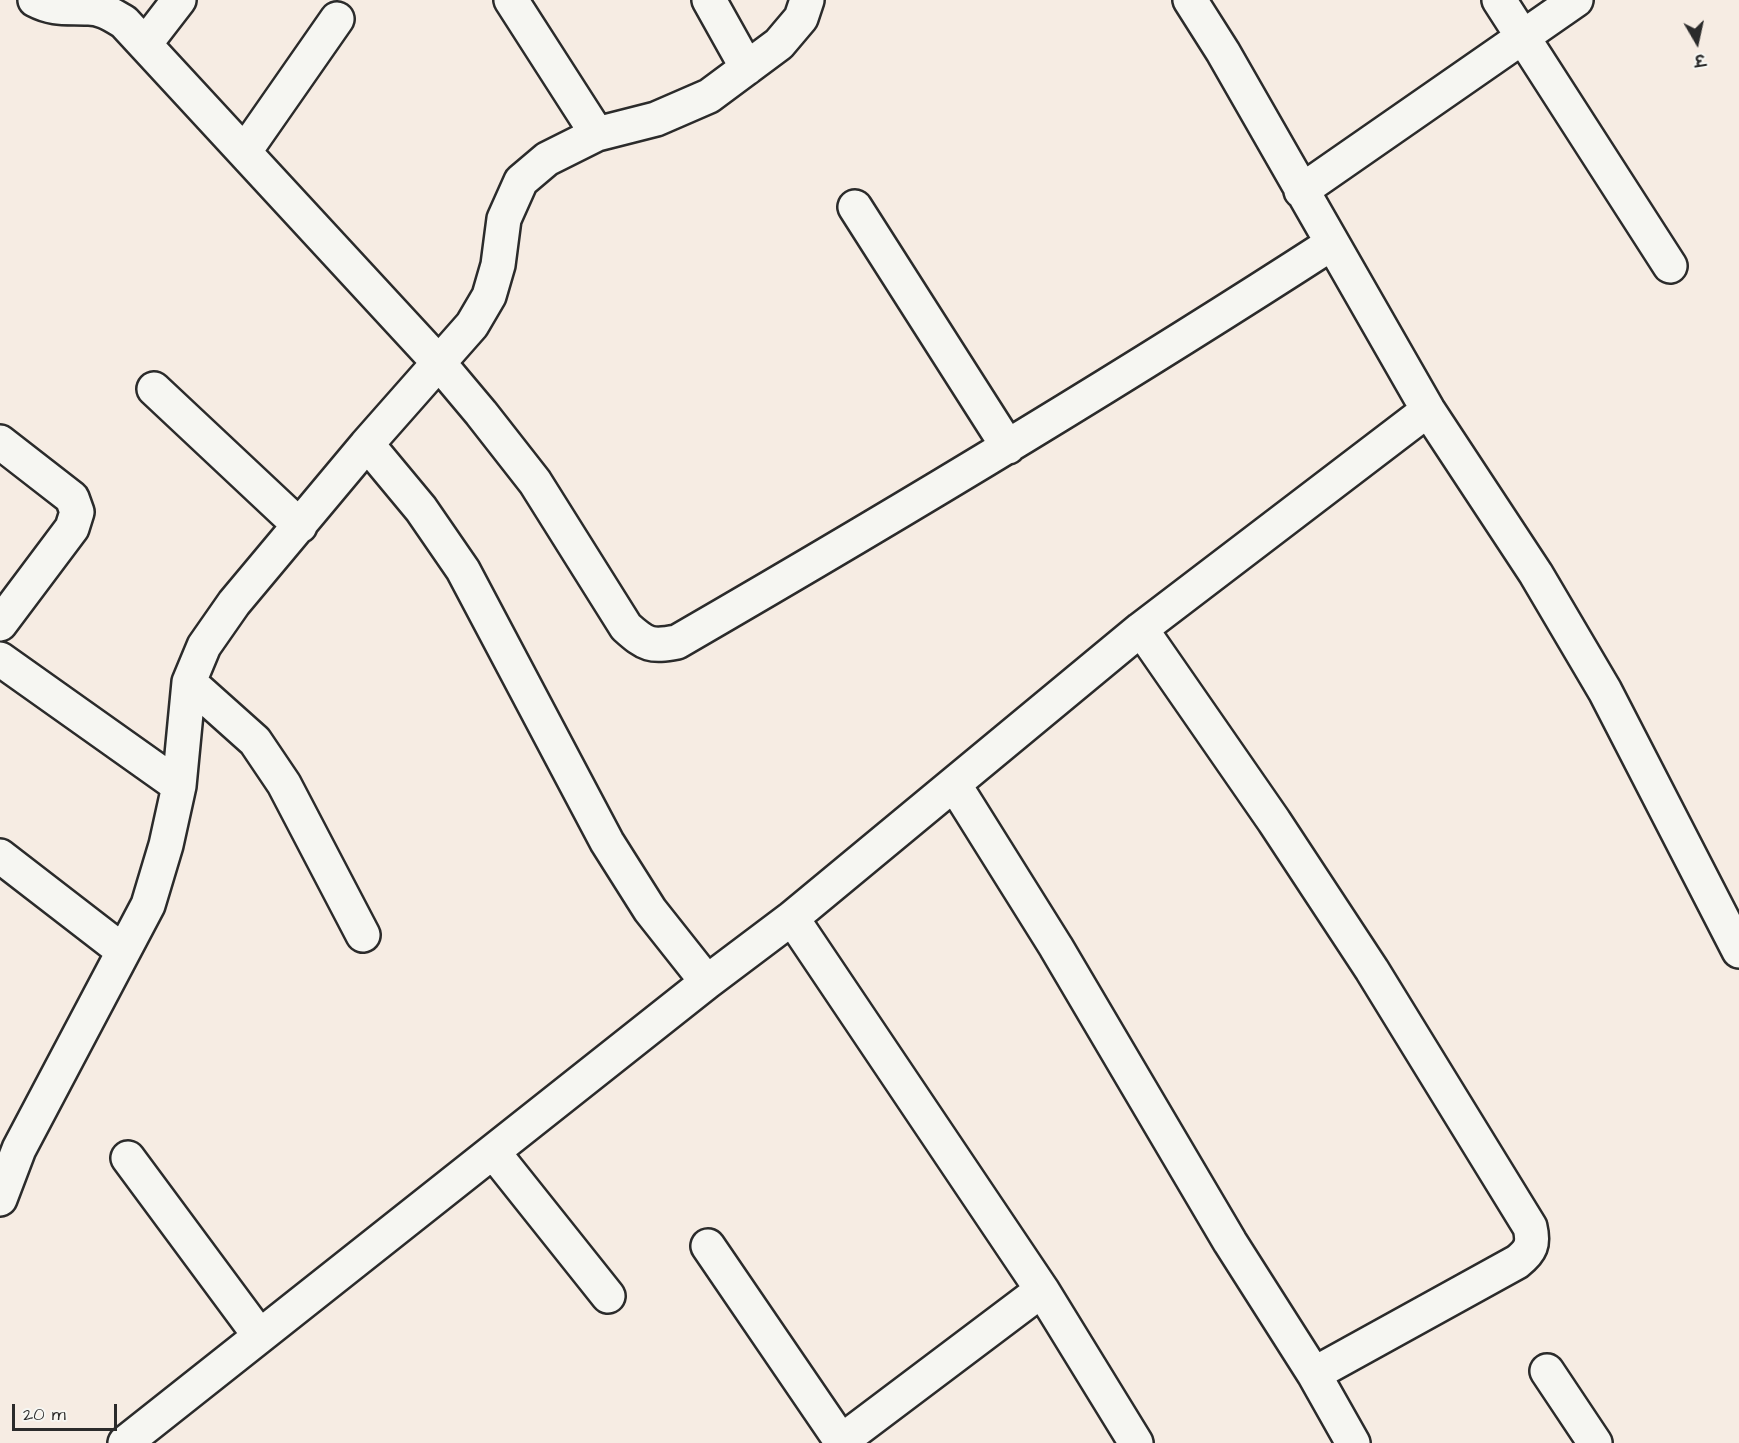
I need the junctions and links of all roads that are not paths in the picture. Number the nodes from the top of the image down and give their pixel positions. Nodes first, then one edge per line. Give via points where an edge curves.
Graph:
1 (35, 0) edge
2 (179, 0) edge
3 (511, 0) edge
4 (709, 0) edge
5 (807, 0) edge
6 (1190, 0) edge
7 (1499, 0) edge
8 (1576, 0) edge
9 (337, 20) dead end
10 (1522, 38) junction
11 (145, 44) junction
12 (747, 68) junction
13 (597, 134) junction
14 (245, 151) junction
15 (1300, 191) junction
16 (855, 207) dead end
17 (1331, 244) junction
18 (1670, 266) dead end
19 (439, 363) junction
20 (154, 388) dead end
21 (1428, 410) junction
22 (0, 441) edge
23 (367, 444) junction
24 (1008, 447) junction
25 (300, 526) junction
26 (0, 624) edge
27 (1141, 629) junction
28 (0, 659) edge
29 (189, 682) junction
30 (954, 784) junction
31 (179, 786) junction
32 (0, 856) edge
33 (792, 918) junction
34 (363, 935) dead end
35 (123, 951) junction
36 (1739, 951) edge
37 (706, 982) junction
38 (9, 1141) edge
39 (494, 1153) junction
40 (128, 1158) dead end
41 (0, 1198) edge
42 (708, 1246) dead end
43 (1042, 1290) junction
44 (608, 1296) dead end
45 (259, 1335) junction
46 (1547, 1371) dead end
47 (1314, 1374) junction
48 (840, 1442) edge
49 (125, 1443) edge
50 (1136, 1443) edge
51 (1353, 1443) edge
52 (1595, 1443) edge

1 - 11 street via 49,8 106,12 124,22
2 - 11 street
3 - 13 street
4 - 12 street
5 - 12 street via 801,18 779,44
6 - 15 street
7 - 10 street
8 - 10 street
9 - 14 street
10 - 15 street
10 - 18 street
11 - 14 street
12 - 13 street via 709,96 656,119
13 - 19 street via 547,159 521,181 504,219 489,296 472,325
14 - 19 street
15 - 17 street
16 - 24 street
17 - 21 street
17 - 24 street
19 - 23 street
19 - 24 street via 535,482 626,627 642,642 657,645 677,642
20 - 25 street
21 - 27 street
21 - 36 street via 1536,574 1605,691
22 - 26 street via 72,498 77,512 72,528
23 - 25 street
23 - 37 street via 421,509 463,570 607,842 650,910
25 - 29 street via 234,603 204,646
27 - 30 street
27 - 47 street via 1372,970 1530,1227 1533,1241 1528,1253 1517,1262
28 - 31 street
29 - 31 street
29 - 34 street via 255,741 284,784
30 - 33 street
30 - 47 street
31 - 35 street via 148,906
32 - 35 street
33 - 37 street
33 - 43 street
35 - 38 street
37 - 39 street
38 - 41 street
39 - 44 street
39 - 45 street
40 - 45 street
42 - 48 street
43 - 48 street
43 - 50 street
45 - 49 street
46 - 52 street
47 - 51 street

